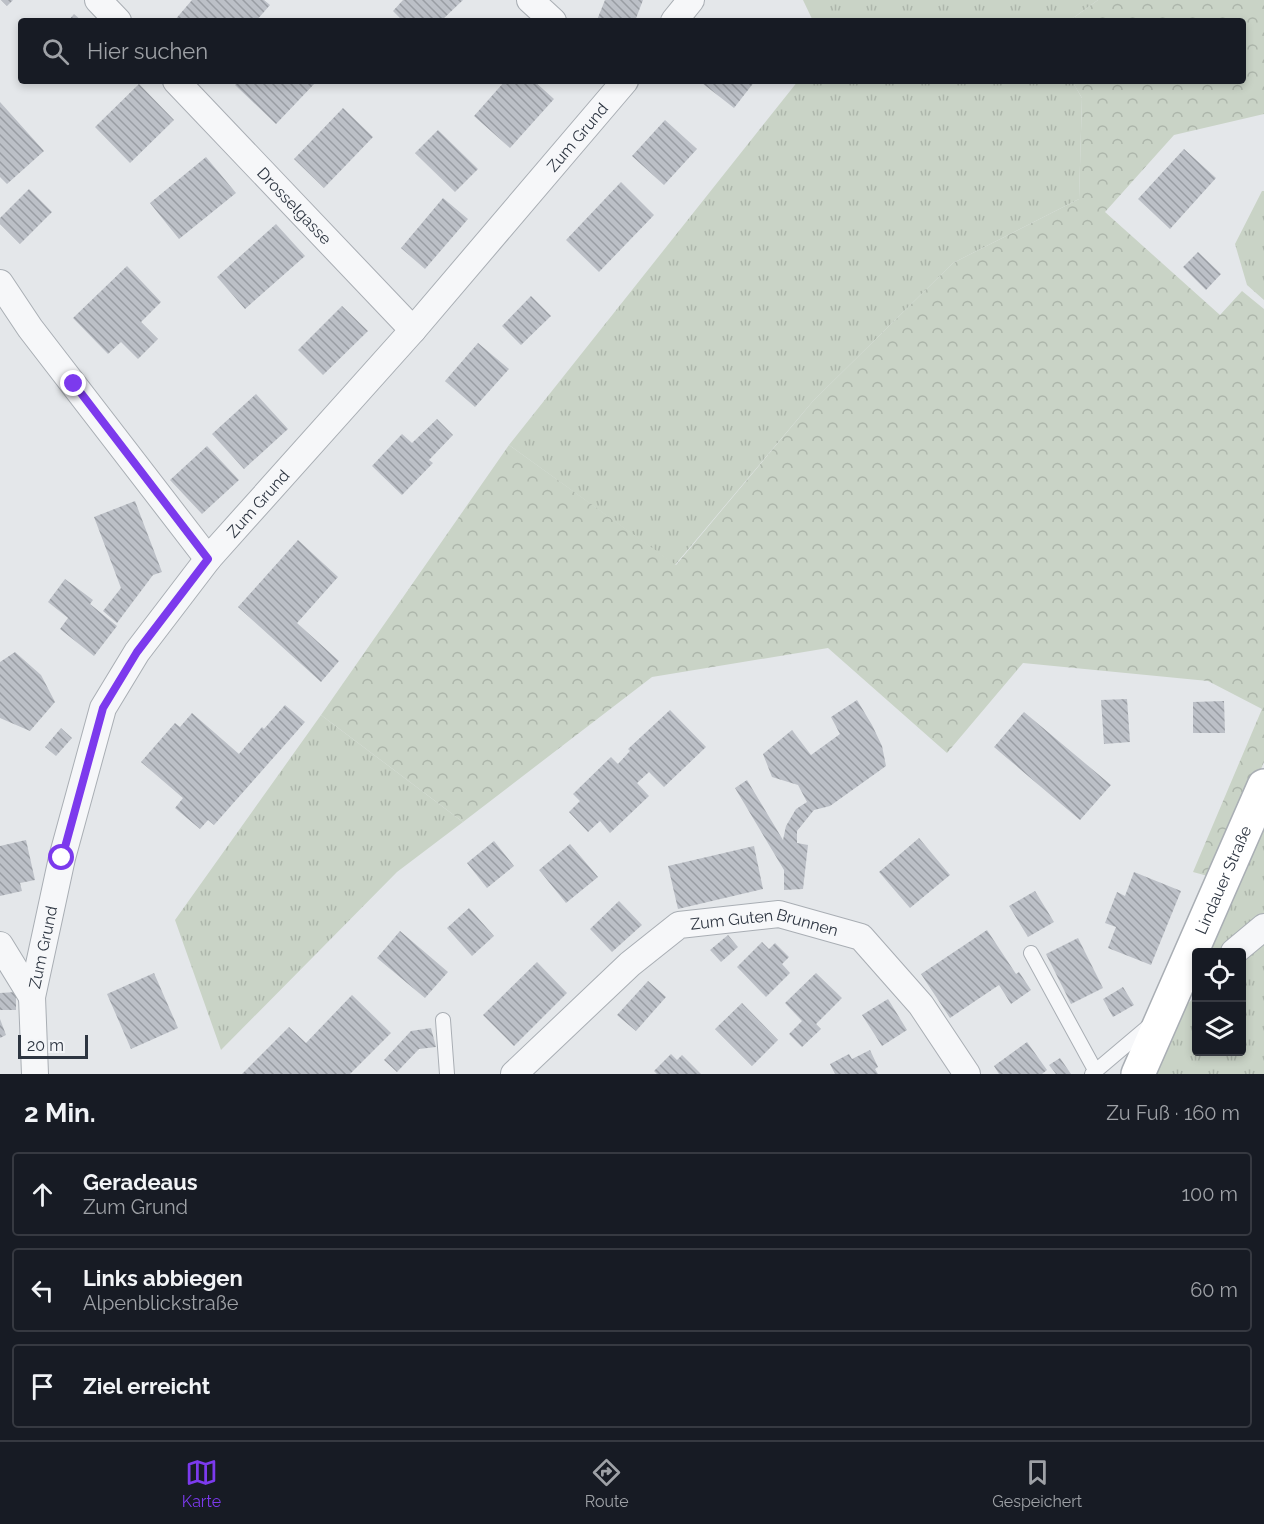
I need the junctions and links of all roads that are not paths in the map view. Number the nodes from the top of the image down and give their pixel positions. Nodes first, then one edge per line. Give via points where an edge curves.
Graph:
1 (98, 0) edge
2 (530, 0) edge
3 (692, 0) edge
4 (115, 18) edge
5 (550, 18) edge
6 (677, 18) edge
7 (179, 84) edge
8 (620, 84) edge
9 (0, 283) edge
10 (413, 330) junction
11 (208, 559) junction
12 (1264, 786) edge
13 (1264, 927) edge
14 (0, 945) edge
15 (1239, 948) edge
16 (1031, 953) dead end
17 (1192, 989) edge
18 (32, 997) junction
19 (1166, 1011) junction
20 (442, 1020) dead end
21 (1094, 1072) edge
22 (35, 1074) edge
23 (447, 1074) edge
24 (514, 1074) edge
25 (967, 1074) edge
26 (1138, 1074) edge

1 - 4 street
2 - 5 street
3 - 6 street
7 - 10 street, Drosselgasse
8 - 10 street, Zum Grund
9 - 11 street via 30,328
10 - 11 street, Zum Grund
11 - 18 street, Zum Grund via 137,652 103,708 62,858
12 - 19 main road, Lindauer Straße
13 - 15 street
14 - 18 street
16 - 21 lane
17 - 19 street
18 - 22 street, Zum Grund
19 - 21 lane
19 - 26 main road, Lindauer Straße
20 - 23 lane
24 - 25 street, Zum Guten Brunnen via 630,964 679,925 779,914 861,937 921,1005

